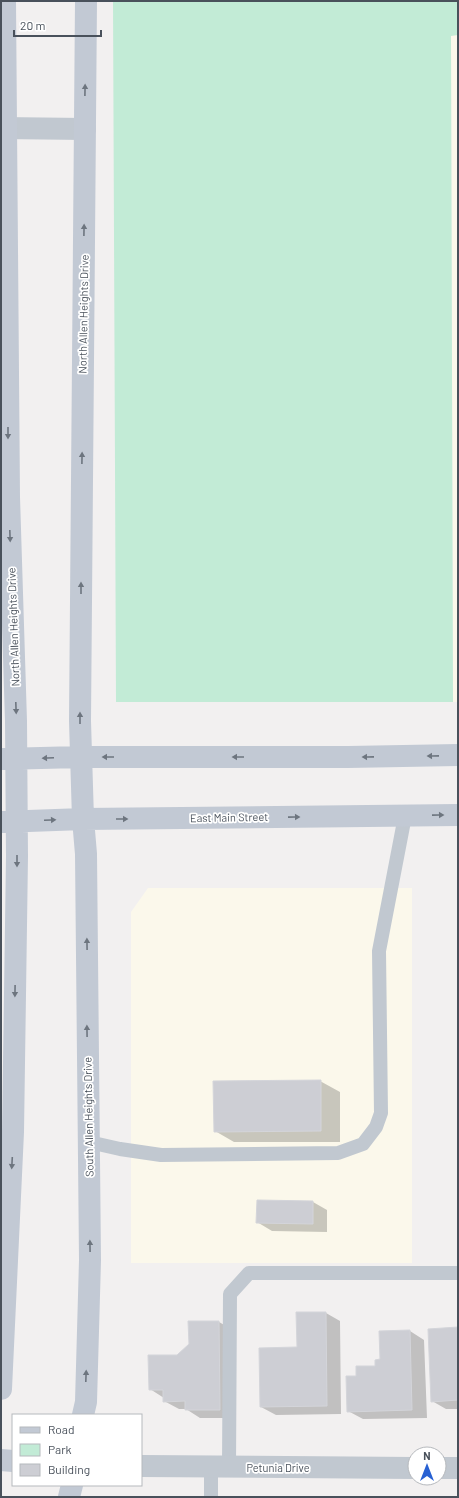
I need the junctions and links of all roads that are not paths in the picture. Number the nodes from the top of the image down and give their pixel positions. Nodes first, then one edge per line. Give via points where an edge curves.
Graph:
1 (5, 1) edge
2 (86, 1) edge
3 (3, 128) edge
4 (84, 129) junction
5 (4, 325) edge
6 (4, 380) edge
7 (458, 755) edge
8 (80, 757) junction
9 (9, 759) edge
10 (458, 815) edge
11 (406, 816) junction
12 (83, 819) junction
13 (9, 822) edge
14 (7, 1132) edge
15 (89, 1142) junction
16 (458, 1273) edge
17 (1, 1389) edge
18 (84, 1414) edge
19 (1, 1460) edge
20 (12, 1461) edge
21 (142, 1466) edge
22 (220, 1467) junction
23 (407, 1468) edge
24 (447, 1468) edge
25 (458, 1468) edge
26 (72, 1486) edge
27 (69, 1497) edge
28 (211, 1497) edge

1 - 3 main road, North Allen Heights Drive
4 -> 2 main road, North Allen Heights Drive
3 - 4 street
3 - 5 main road, North Allen Heights Drive
8 -> 4 main road, North Allen Heights Drive
5 - 6 main road, North Allen Heights Drive
6 -> 9 main road, North Allen Heights Drive via 16,713
7 -> 8 main road
8 -> 9 main road
8 - 12 main road, North Allen Heights Drive
9 - 13 main road, North Allen Heights Drive
11 -> 10 main road, East Main Street
12 -> 11 main road, East Main Street
11 - 15 lane via 379,951 380,1113 376,1127 363,1144 338,1153 161,1155
13 -> 12 main road, East Main Street
15 -> 12 main road, South Allen Heights Drive via 86,854
13 -> 14 main road
14 -> 17 main road
18 -> 15 main road, South Allen Heights Drive via 90,1260
16 - 22 lane via 249,1274 230,1294
19 - 20 main road
21 - 22 street, Petunia Drive
22 - 23 street, Petunia Drive
22 - 28 lane
24 - 25 street
26 - 27 main road

